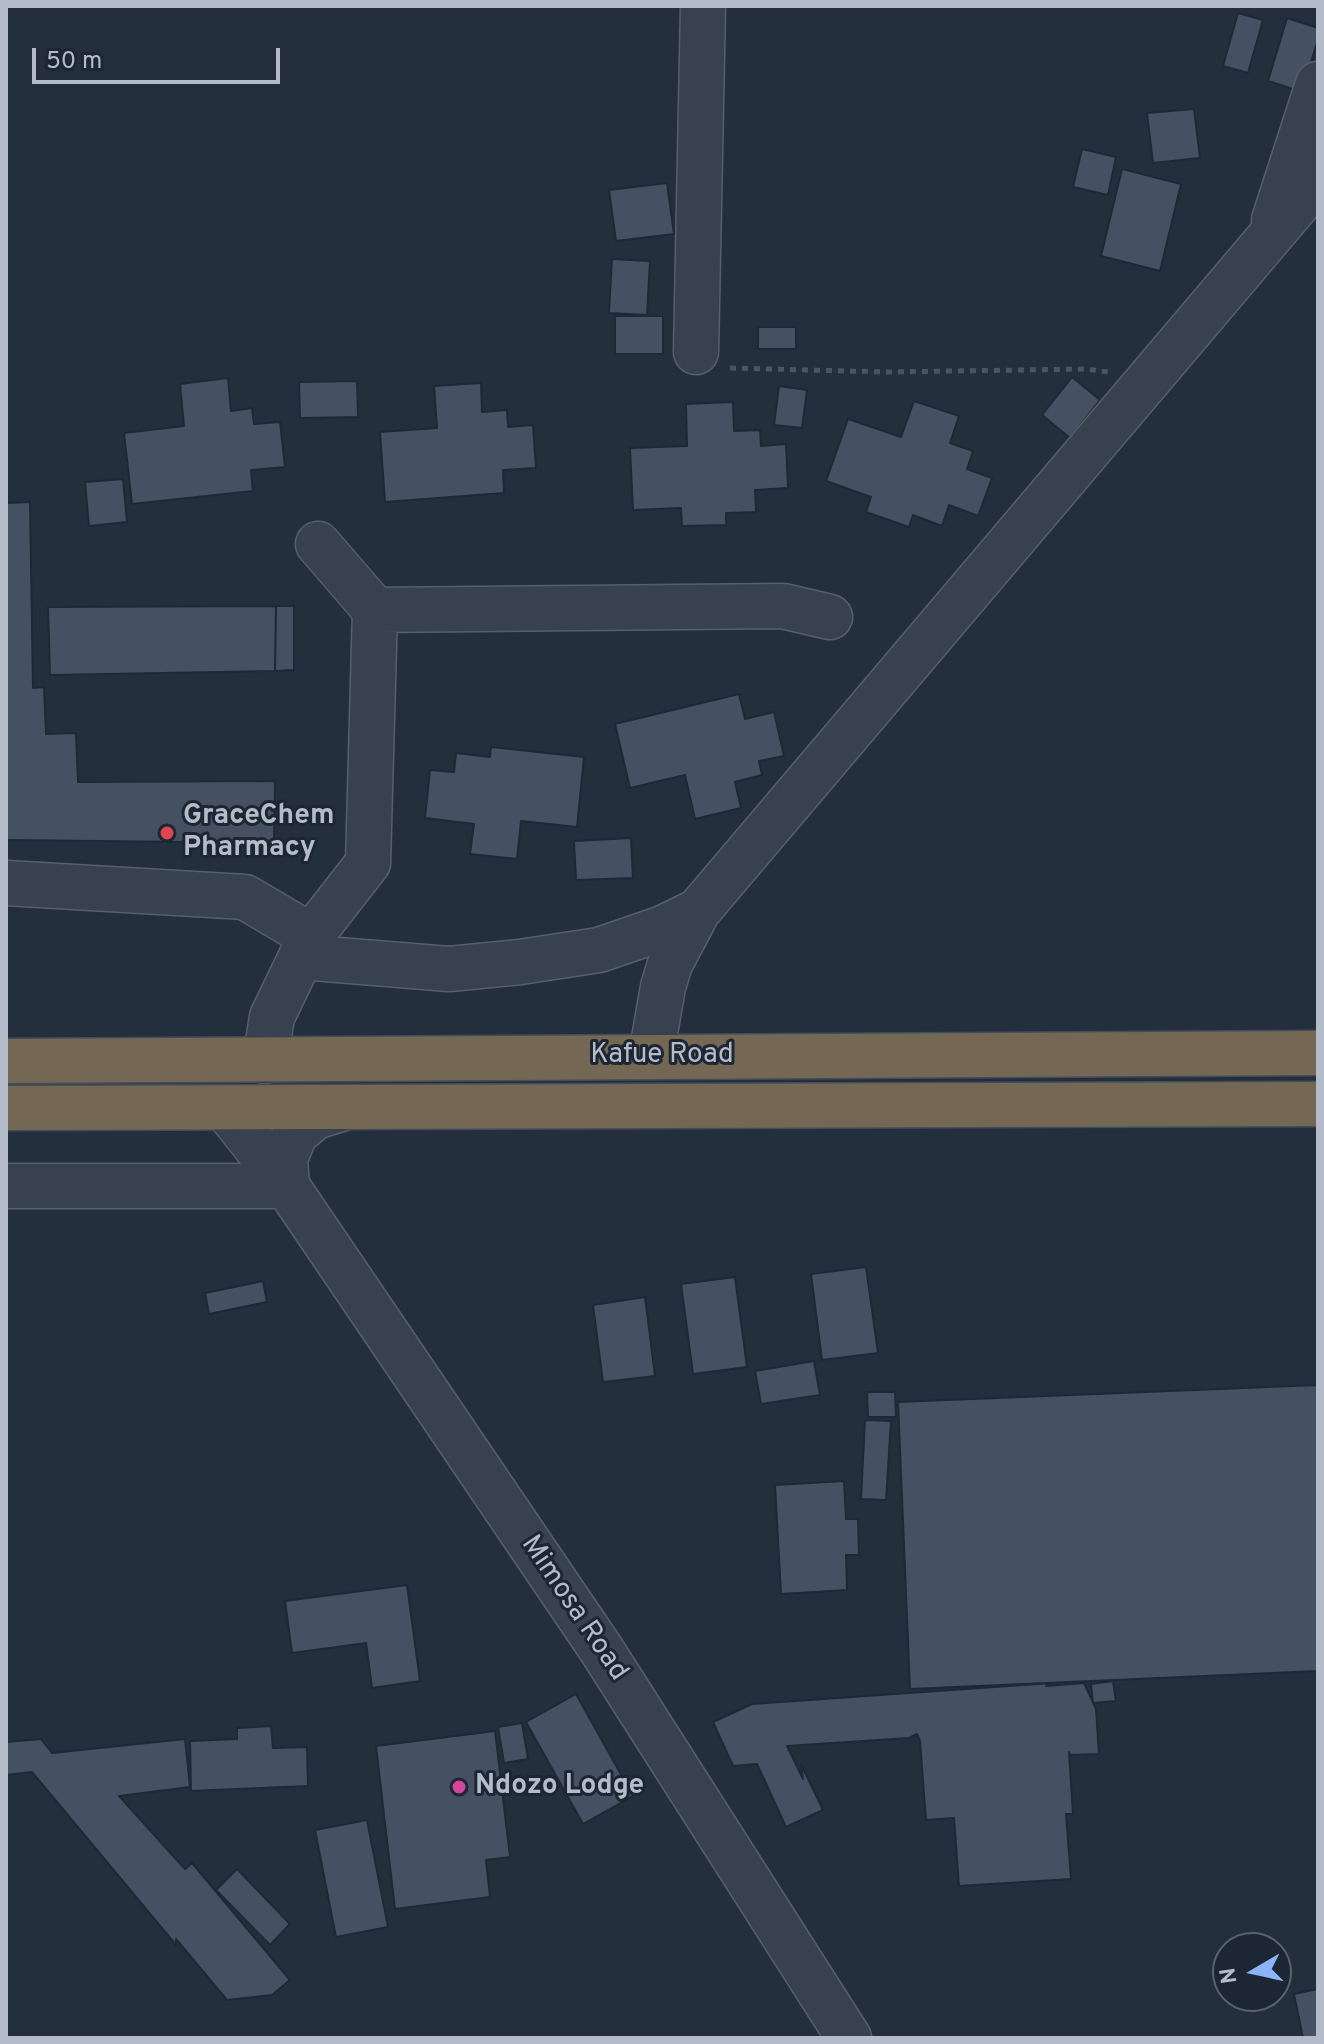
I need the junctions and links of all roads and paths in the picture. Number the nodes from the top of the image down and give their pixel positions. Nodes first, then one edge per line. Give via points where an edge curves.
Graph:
1 (703, 6) edge
2 (1318, 84) edge
3 (1318, 180) edge
4 (1268, 237) junction
5 (696, 352) joint
6 (1135, 395) junction
7 (318, 544) dead end
8 (375, 610) junction
9 (830, 617) dead end
10 (6, 883) edge
11 (698, 911) junction
12 (306, 946) junction
13 (1318, 1053) edge
14 (651, 1056) junction
15 (6, 1061) edge
16 (265, 1061) junction
17 (1318, 1104) edge
18 (6, 1108) edge
19 (225, 1108) junction
20 (341, 1109) junction
21 (6, 1186) edge
22 (287, 1186) junction
23 (849, 2038) edge

1 - 5 street
2 - 4 street
3 - 4 street
4 - 6 street
5 - 6 path via 699,363 713,367 887,372 1087,369 1119,375
6 - 11 street
7 - 8 street
8 - 9 street via 783,606
8 - 12 street via 368,863
10 - 12 street via 245,897
11 - 12 street via 599,950 449,969
11 - 14 street via 670,964
12 - 16 street via 272,1017
13 - 14 highway, Kafue Road
14 - 16 highway, Kafue Road
15 - 16 highway, Kafue Road
17 - 20 highway, Kafue Road
18 - 19 highway, Kafue Road
19 - 20 highway, Kafue Road
19 - 22 street, Mimosa Road
20 - 22 street via 315,1117 295,1134 285,1159
21 - 22 street
22 - 23 street, Mimosa Road via 601,1649

